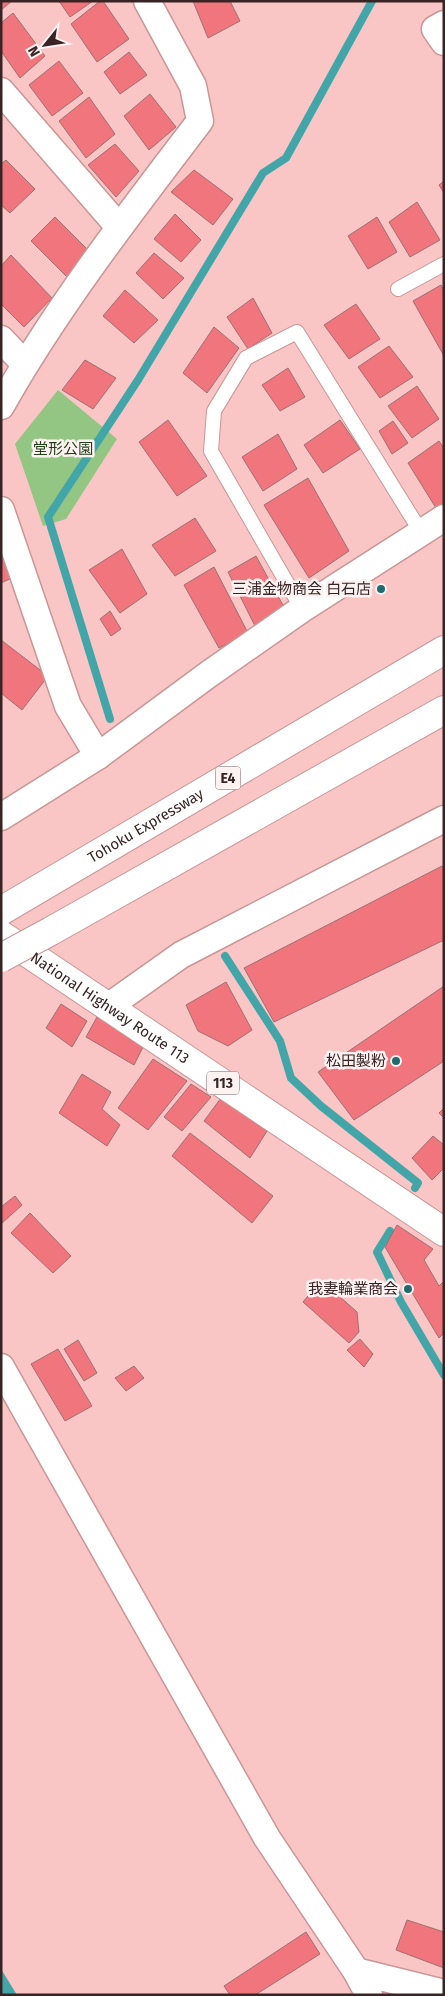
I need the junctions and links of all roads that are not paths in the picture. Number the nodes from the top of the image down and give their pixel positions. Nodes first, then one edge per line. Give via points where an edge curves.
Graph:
1 (147, 1) edge
2 (444, 24) edge
3 (444, 42) edge
4 (1, 91) edge
5 (119, 227) junction
6 (444, 264) edge
7 (398, 289) dead end
8 (1, 339) edge
9 (25, 364) junction
10 (1, 406) edge
11 (1, 510) edge
12 (444, 518) edge
13 (421, 532) junction
14 (302, 609) junction
15 (444, 650) edge
16 (444, 710) edge
17 (98, 756) junction
18 (1, 816) edge
19 (444, 819) edge
20 (7, 908) edge
21 (1, 935) edge
22 (1, 958) edge
23 (109, 1006) junction
24 (444, 1232) edge
25 (1, 1367) edge
26 (356, 1971) junction
27 (444, 1993) edge
28 (369, 1995) edge

1 - 5 street via 193,86 200,121
2 - 3 street via 435,29
4 - 5 street
5 - 9 street
6 - 7 lane
8 - 9 street
9 - 10 street
11 - 17 street via 68,706
12 - 13 street
13 - 14 street
13 - 14 lane via 297,332 246,358 214,411 211,451
14 - 17 street
15 - 20 highway, Tohoku Expressway / E4
16 - 22 highway, bridge
17 - 18 street
19 - 23 street via 181,955
21 - 23 highway, National Highway Route 113 / 113
23 - 24 highway, National Highway Route 113 / 113
25 - 26 street via 267,1838
26 - 27 street
26 - 28 street

